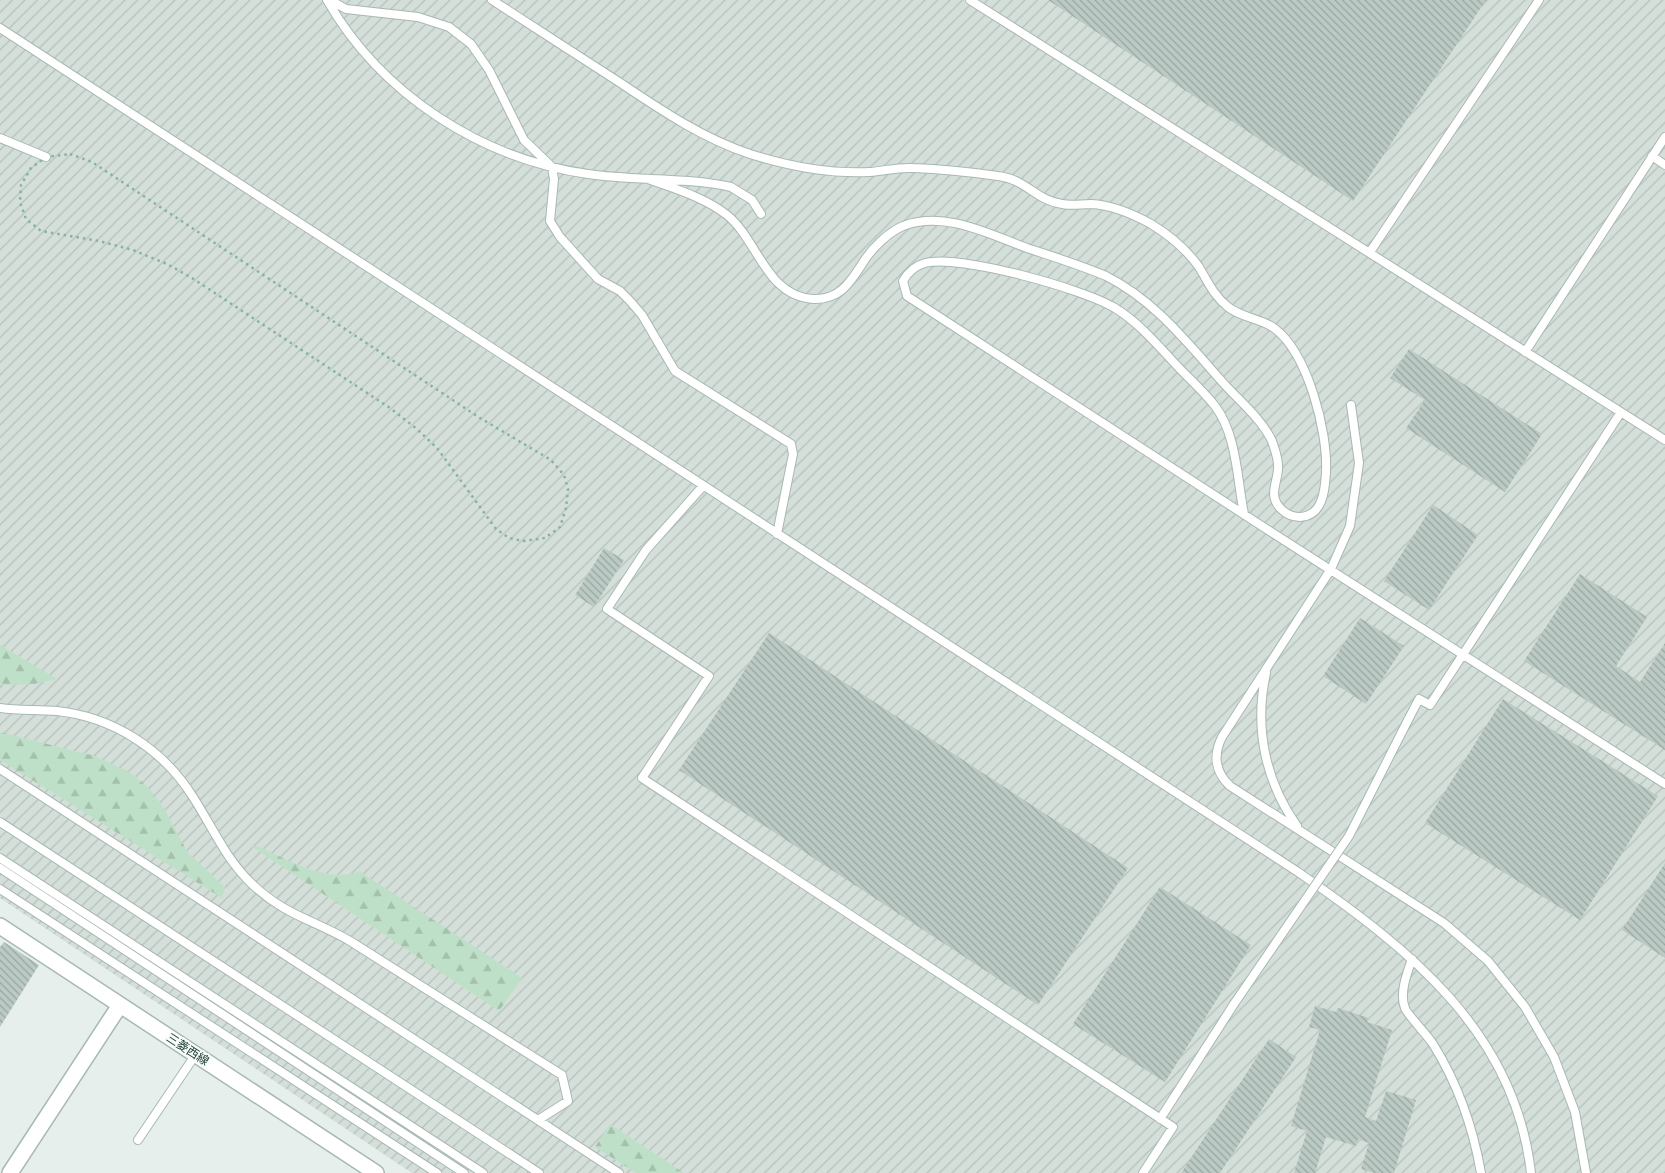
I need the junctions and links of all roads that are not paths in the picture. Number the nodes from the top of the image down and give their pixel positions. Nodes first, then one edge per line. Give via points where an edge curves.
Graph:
1 (326, 0) edge
2 (330, 0) edge
3 (492, 0) edge
4 (970, 0) edge
5 (1539, 0) edge
6 (0, 28) edge
7 (1665, 137) edge
8 (0, 138) edge
9 (1652, 156) junction
10 (46, 157) road end
11 (1665, 165) edge
12 (552, 167) junction
13 (648, 179) junction
14 (761, 214) dead end
15 (1370, 252) junction
16 (1525, 352) junction
17 (1351, 405) dead end
18 (1621, 412) junction
19 (1665, 440) edge
20 (703, 486) junction
21 (1244, 514) junction
22 (777, 534) junction
23 (1331, 569) junction
24 (1462, 655) junction
25 (1267, 669) junction
26 (0, 708) edge
27 (0, 769) edge
28 (1665, 784) edge
29 (0, 822) edge
30 (1300, 830) junction
31 (0, 858) edge
32 (0, 868) edge
33 (0, 889) edge
34 (0, 926) edge
35 (1412, 959) junction
36 (120, 1005) junction
37 (196, 1054) junction
38 (1160, 1119) junction
39 (538, 1120) junction
40 (138, 1140) dead end
41 (10, 1173) edge
42 (376, 1173) edge
43 (436, 1173) edge
44 (464, 1173) edge
45 (482, 1173) edge
46 (539, 1173) edge
47 (619, 1173) edge
48 (1143, 1173) edge
49 (1481, 1173) edge
50 (1531, 1173) edge
51 (1586, 1173) edge

1 - 12 lane via 372,61 428,110 482,142
2 - 12 lane via 346,9 418,17 449,28 471,44 489,70 524,140
3 - 13 lane via 681,123 752,154 827,170 866,172 913,168 1002,176 1019,181 1051,202 1093,204 1151,224 1189,256 1222,302 1241,315 1274,328 1296,357 1313,394 1324,432 1326,470 1319,505 1303,517 1292,516 1281,509 1273,493 1277,456 1264,427 1157,310 1138,294 1106,276 962,225 921,221 893,231 864,260 846,289 829,298 813,299 790,291 770,276 744,233 727,216 705,200
4 - 15 lane
5 - 15 lane
6 - 20 lane
7 - 9 lane
8 - 10 lane
9 - 11 lane
9 - 16 lane
12 - 13 lane
12 - 22 lane via 550,221 580,261 598,279 620,291 642,315 675,371 792,444 793,454
13 - 14 lane via 731,187 752,200
15 - 16 lane
16 - 18 lane
17 - 23 lane via 1359,463 1355,496 1350,526
18 - 19 lane
18 - 24 lane
20 - 22 lane
20 - 38 lane via 646,550 607,609 709,676 642,778
21 - 21 lane via 906,296 903,281 908,273 916,266 938,260 973,264 1080,292 1115,308 1135,322 1214,404 1226,423
21 - 23 lane
22 - 35 lane via 1298,872
23 - 24 lane
23 - 25 lane
24 - 28 lane
24 - 38 lane, bridge via 1430,705 1420,699 1349,836
25 - 30 lane via 1261,711 1265,753 1282,802
25 - 30 lane via 1222,737 1217,763 1221,776 1230,786
26 - 39 lane via 80,715 114,727 146,745 180,779 223,850 270,900 350,941 562,1075 568,1101
27 - 39 lane
29 - 46 lane
30 - 51 lane via 1444,923 1501,976 1536,1023 1562,1075 1580,1131
31 - 45 lane
32 - 44 lane
33 - 43 lane
34 - 36 street, 三菱西線
35 - 49 lane via 1404,992 1405,1009 1430,1039 1451,1076 1467,1114
35 - 50 lane via 1465,1013 1496,1061 1518,1114
36 - 37 street, 三菱西線
36 - 41 street
37 - 40 lane
37 - 42 street, 三菱西線
38 - 48 lane via 1173,1127
39 - 47 lane

